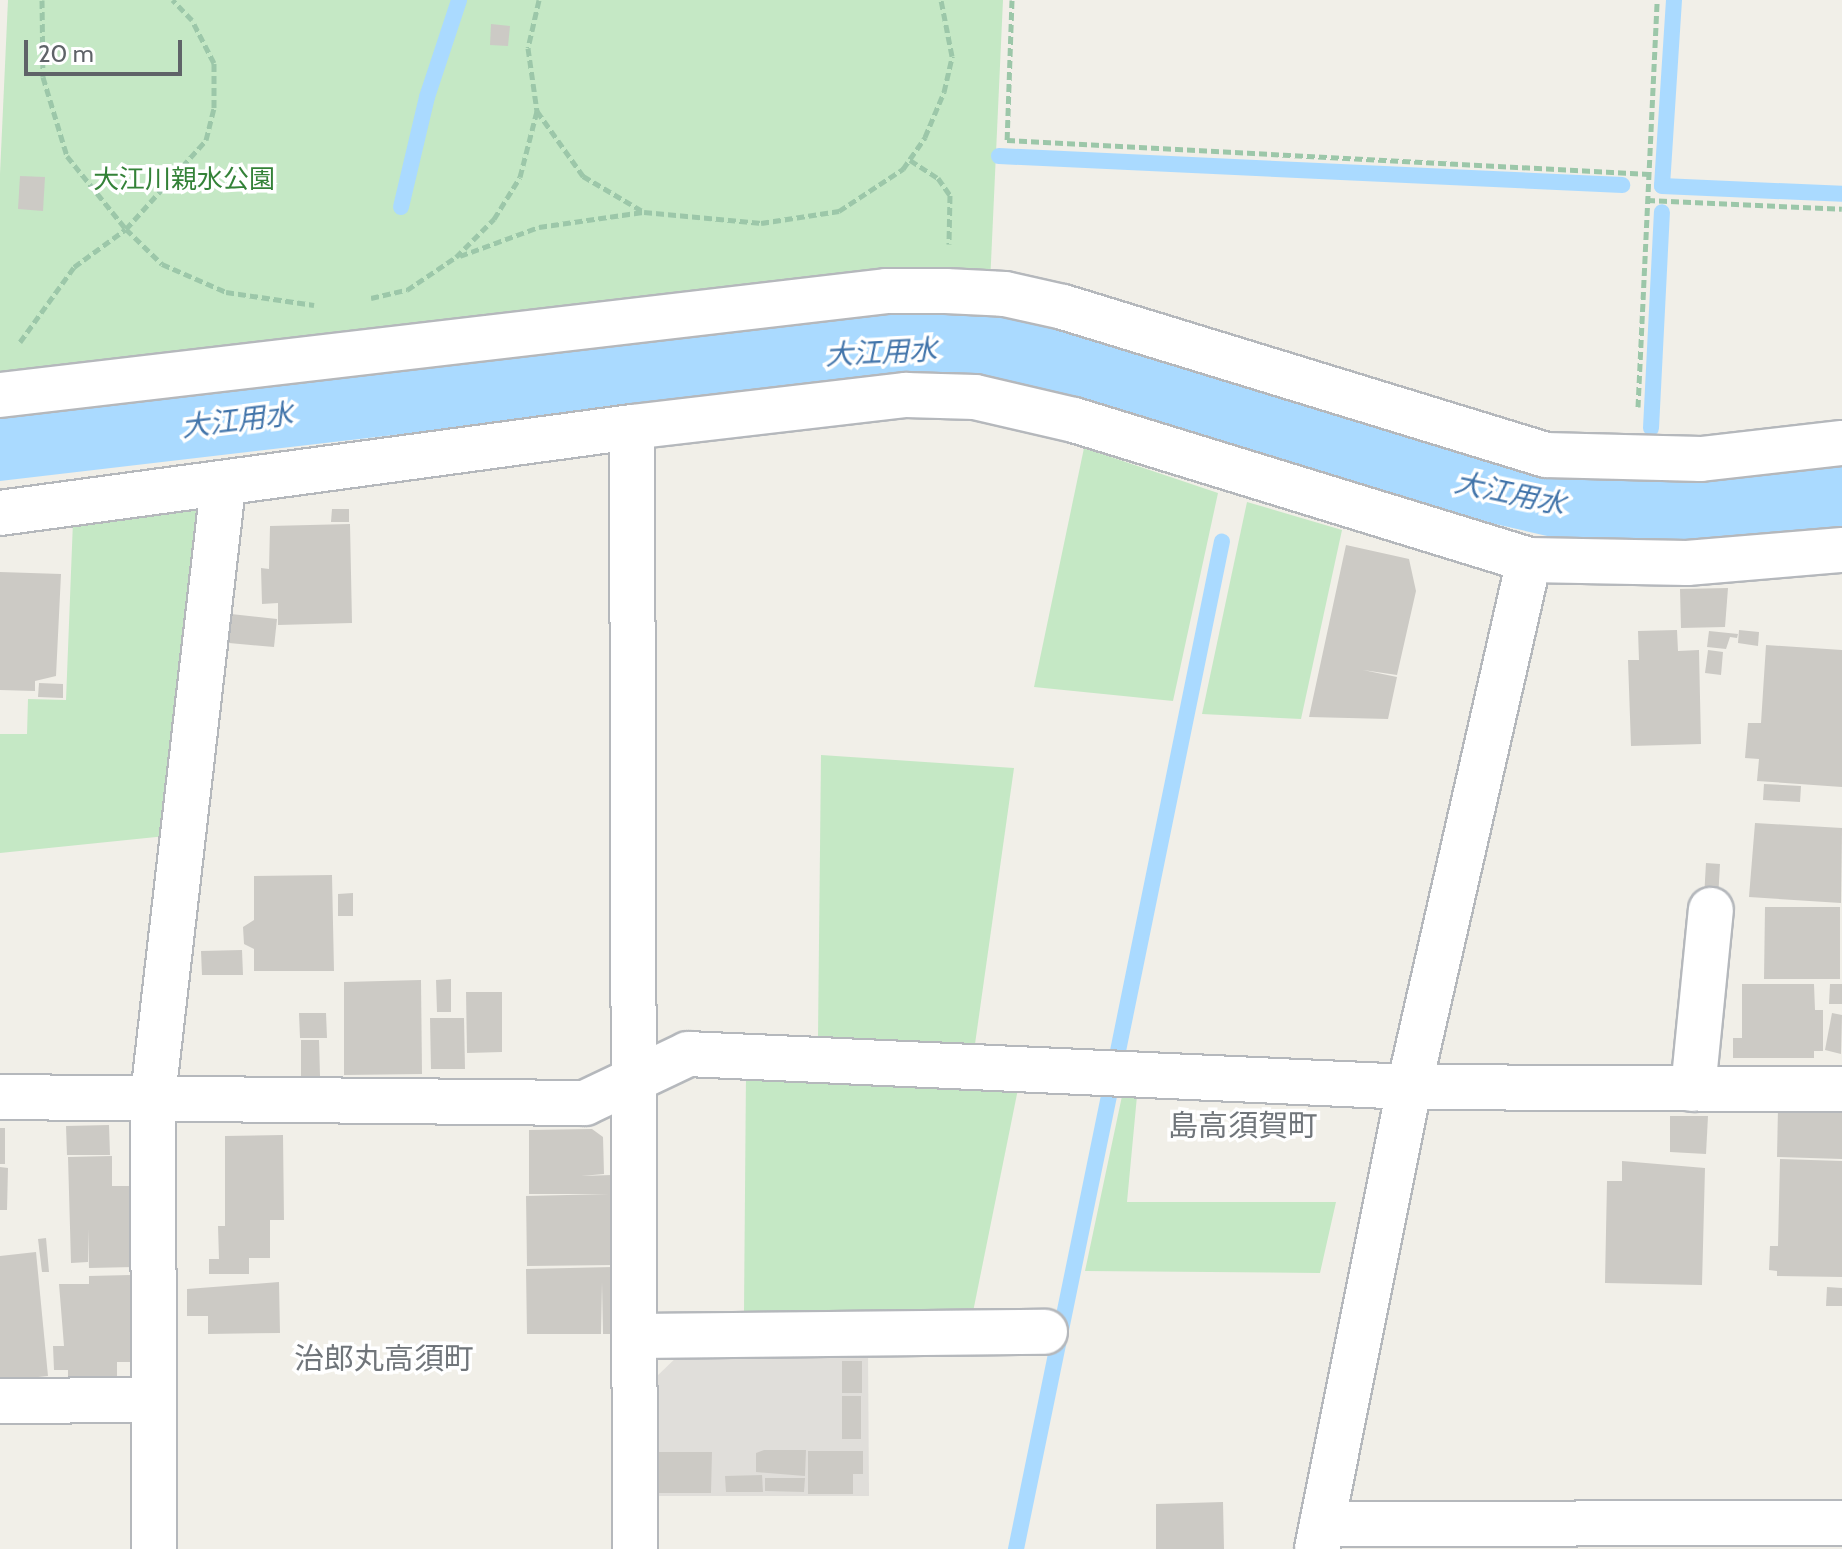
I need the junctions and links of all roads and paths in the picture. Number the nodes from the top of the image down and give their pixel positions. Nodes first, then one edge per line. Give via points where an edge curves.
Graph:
1 (42, 0) edge
2 (173, 0) edge
3 (539, 0) edge
4 (941, 0) edge
5 (1012, 0) edge
6 (1657, 0) edge
7 (537, 111) junction
8 (910, 160) junction
9 (1649, 174) junction
10 (1647, 200) junction
11 (1842, 209) edge
12 (644, 212) junction
13 (126, 229) junction
14 (456, 257) junction
15 (946, 291) junction
16 (362, 301) dead end
17 (326, 304) dead end
18 (3, 395) edge
19 (632, 427) junction
20 (1842, 443) edge
21 (1636, 460) junction
22 (223, 486) junction
23 (0, 513) edge
24 (1842, 550) edge
25 (1529, 560) junction
26 (1711, 910) dead end
27 (636, 1076) junction
28 (1409, 1087) junction
29 (1693, 1089) junction
30 (1842, 1089) edge
31 (153, 1096) junction
32 (0, 1097) edge
33 (1045, 1332) dead end
34 (636, 1336) junction
35 (154, 1400) junction
36 (0, 1401) edge
37 (1842, 1523) edge
38 (1319, 1537) edge
39 (154, 1549) edge
40 (635, 1549) edge

1 - 13 path via 43,77 67,156
2 - 13 path via 192,20 214,63 211,128
3 - 7 path via 528,48
4 - 8 path via 952,56 944,92
5 - 9 path via 1007,140
6 - 9 path
7 - 12 path via 583,176
7 - 14 path via 520,177 494,219
8 - 12 path via 881,188 839,211 806,220 761,223
8 - 15 path via 938,178 950,195
9 - 10 path
10 - 11 path
10 - 21 path
12 - 14 path via 539,227
13 - 17 path via 162,264 226,292
13 - 18 path via 74,267 28,326 8,369
14 - 16 path via 407,290
15 - 18 street via 854,294
15 - 21 street via 1005,294 1063,307 1546,455
19 - 22 street
19 - 25 street via 906,395 975,397 1074,420
19 - 27 street
20 - 21 street via 1701,459
22 - 23 street
22 - 31 street
24 - 25 street via 1687,563
25 - 28 street
26 - 29 street
27 - 28 street via 688,1054
27 - 31 street via 585,1103
27 - 34 street
28 - 29 street
28 - 38 street
29 - 30 street
31 - 32 street
31 - 35 street
33 - 34 street
34 - 40 street
35 - 36 street
35 - 39 street
37 - 38 street

